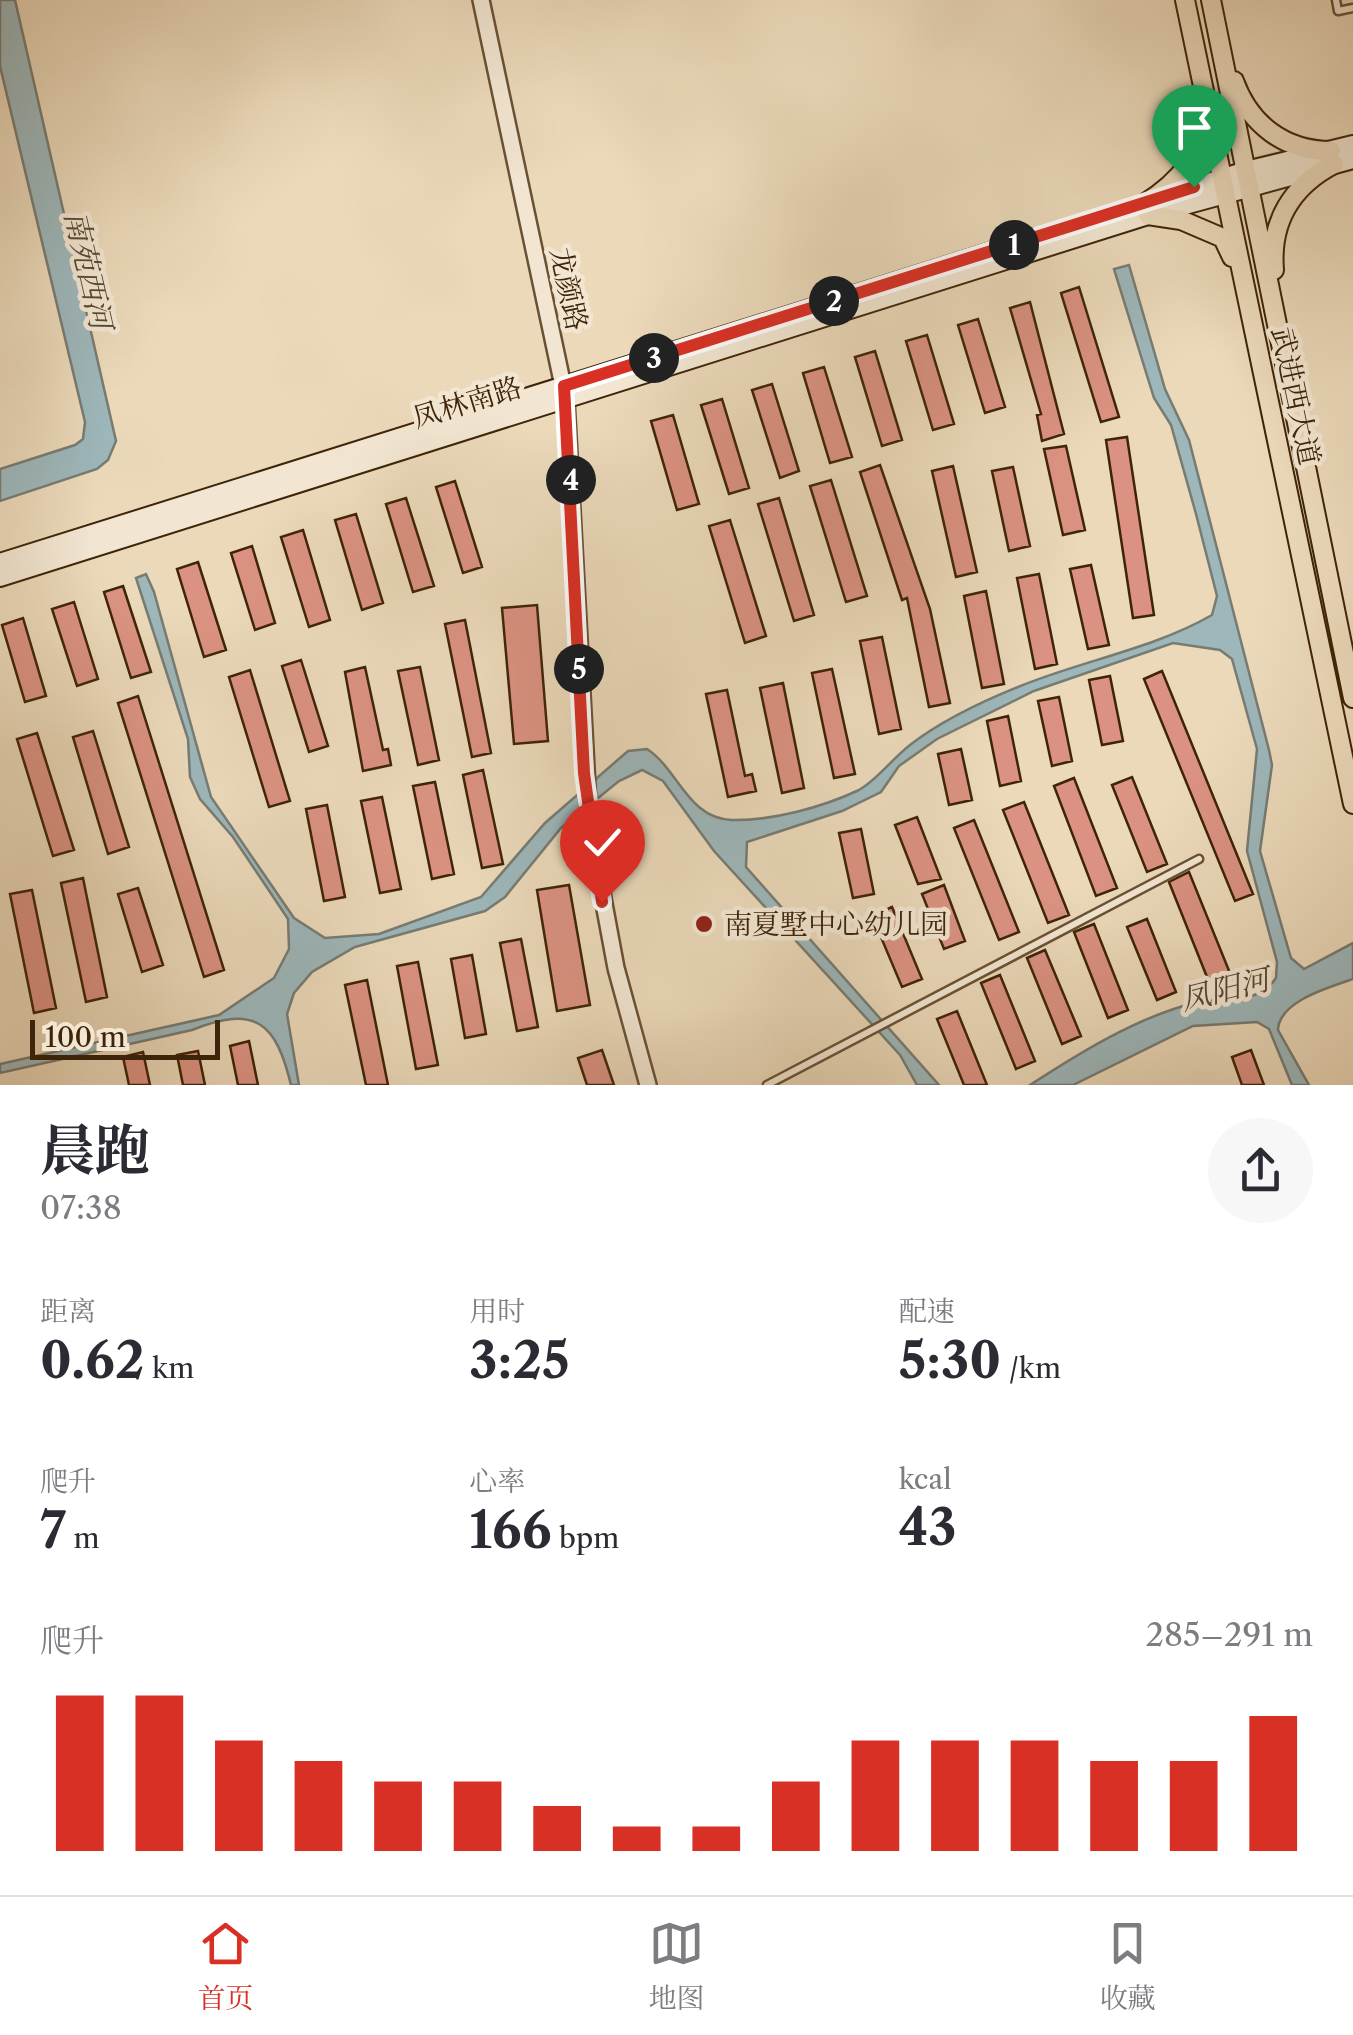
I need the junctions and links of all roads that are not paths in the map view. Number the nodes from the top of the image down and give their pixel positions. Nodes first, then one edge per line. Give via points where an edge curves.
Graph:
1 (481, 0) edge
2 (1185, 0) edge
3 (1211, 0) edge
4 (1336, 0) edge
5 (1353, 8) edge
6 (1218, 37) junction
7 (1202, 79) junction
8 (1353, 145) edge
9 (1339, 158) edge
10 (1247, 178) junction
11 (1223, 186) junction
12 (1146, 210) junction
13 (1243, 280) junction
14 (1280, 340) junction
15 (565, 393) junction
16 (0, 563) edge
17 (0, 577) edge
18 (1353, 698) edge
19 (1353, 804) edge
20 (1199, 859) dead end
21 (648, 1085) edge
22 (767, 1085) edge

1 - 15 street, 龙颜路
2 - 7 main road, 武进西大道
3 - 6 main road, 武进西大道
4 - 5 lane via 1338,11
6 - 9 main road via 1239,94 1260,127 1306,151
6 - 10 main road, 武进西大道
7 - 11 main road, 武进西大道
7 - 12 main road via 1204,130 1188,167
8 - 9 main road, 凤林南路
9 - 10 main road, 凤林南路
9 - 14 main road via 1306,179 1285,205 1273,253
10 - 11 main road, 凤林南路
10 - 14 main road, 武进西大道
11 - 12 main road, 凤林南路
11 - 13 main road, 武进西大道
12 - 13 main road via 1222,238
12 - 15 main road, 凤林南路
13 - 19 main road, 武进西大道
14 - 18 main road, 武进西大道
15 - 16 main road, 凤林南路
15 - 17 main road, 凤林南路
15 - 21 street, 龙颜路 via 589,823 616,968
20 - 22 lane

